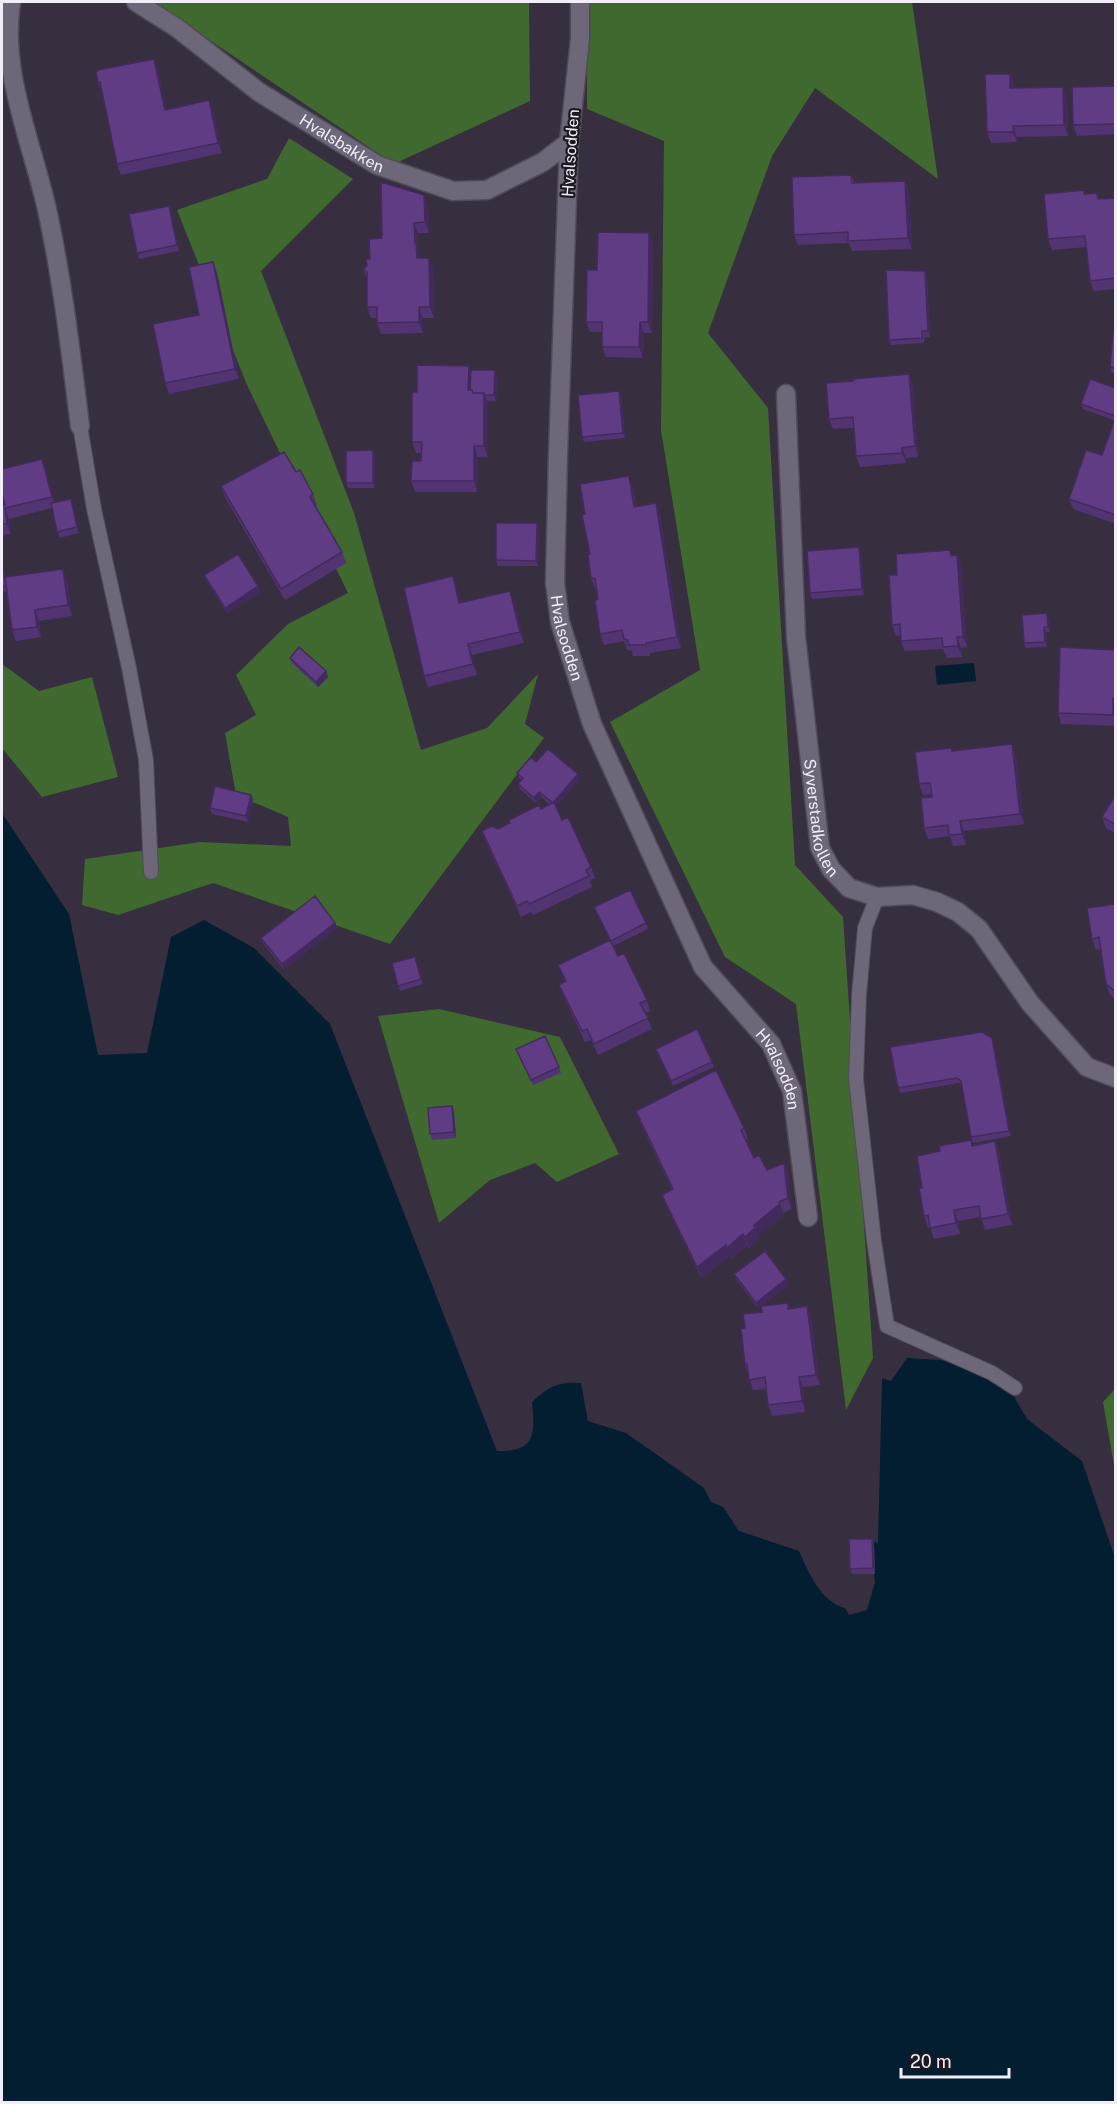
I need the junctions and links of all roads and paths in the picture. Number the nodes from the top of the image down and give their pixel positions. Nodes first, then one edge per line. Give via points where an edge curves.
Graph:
1 (11, 2) edge
2 (136, 2) edge
3 (580, 2) edge
4 (569, 142) junction
5 (786, 394) dead end
6 (80, 426) joint
7 (151, 872) dead end
8 (877, 897) junction
9 (1116, 1078) edge
10 (808, 1217) dead end
11 (1015, 1388) dead end

1 - 6 street via 7,31 14,89 42,186 59,267
2 - 4 street, Hvalsbakken via 177,28 259,92 377,165 453,191 487,190 543,162
3 - 4 street, Hvalsodden
4 - 10 street, Hvalsodden via 555,583 560,622 592,724 703,967 771,1044 792,1092
5 - 8 street, Syverstadkollen via 796,637 820,848 831,869 849,888
6 - 7 lane via 146,760
8 - 9 street, Syverstadkollen via 913,895 958,912 979,929 1030,1003 1087,1067
8 - 11 lane via 865,928 856,1078 887,1326 992,1373

